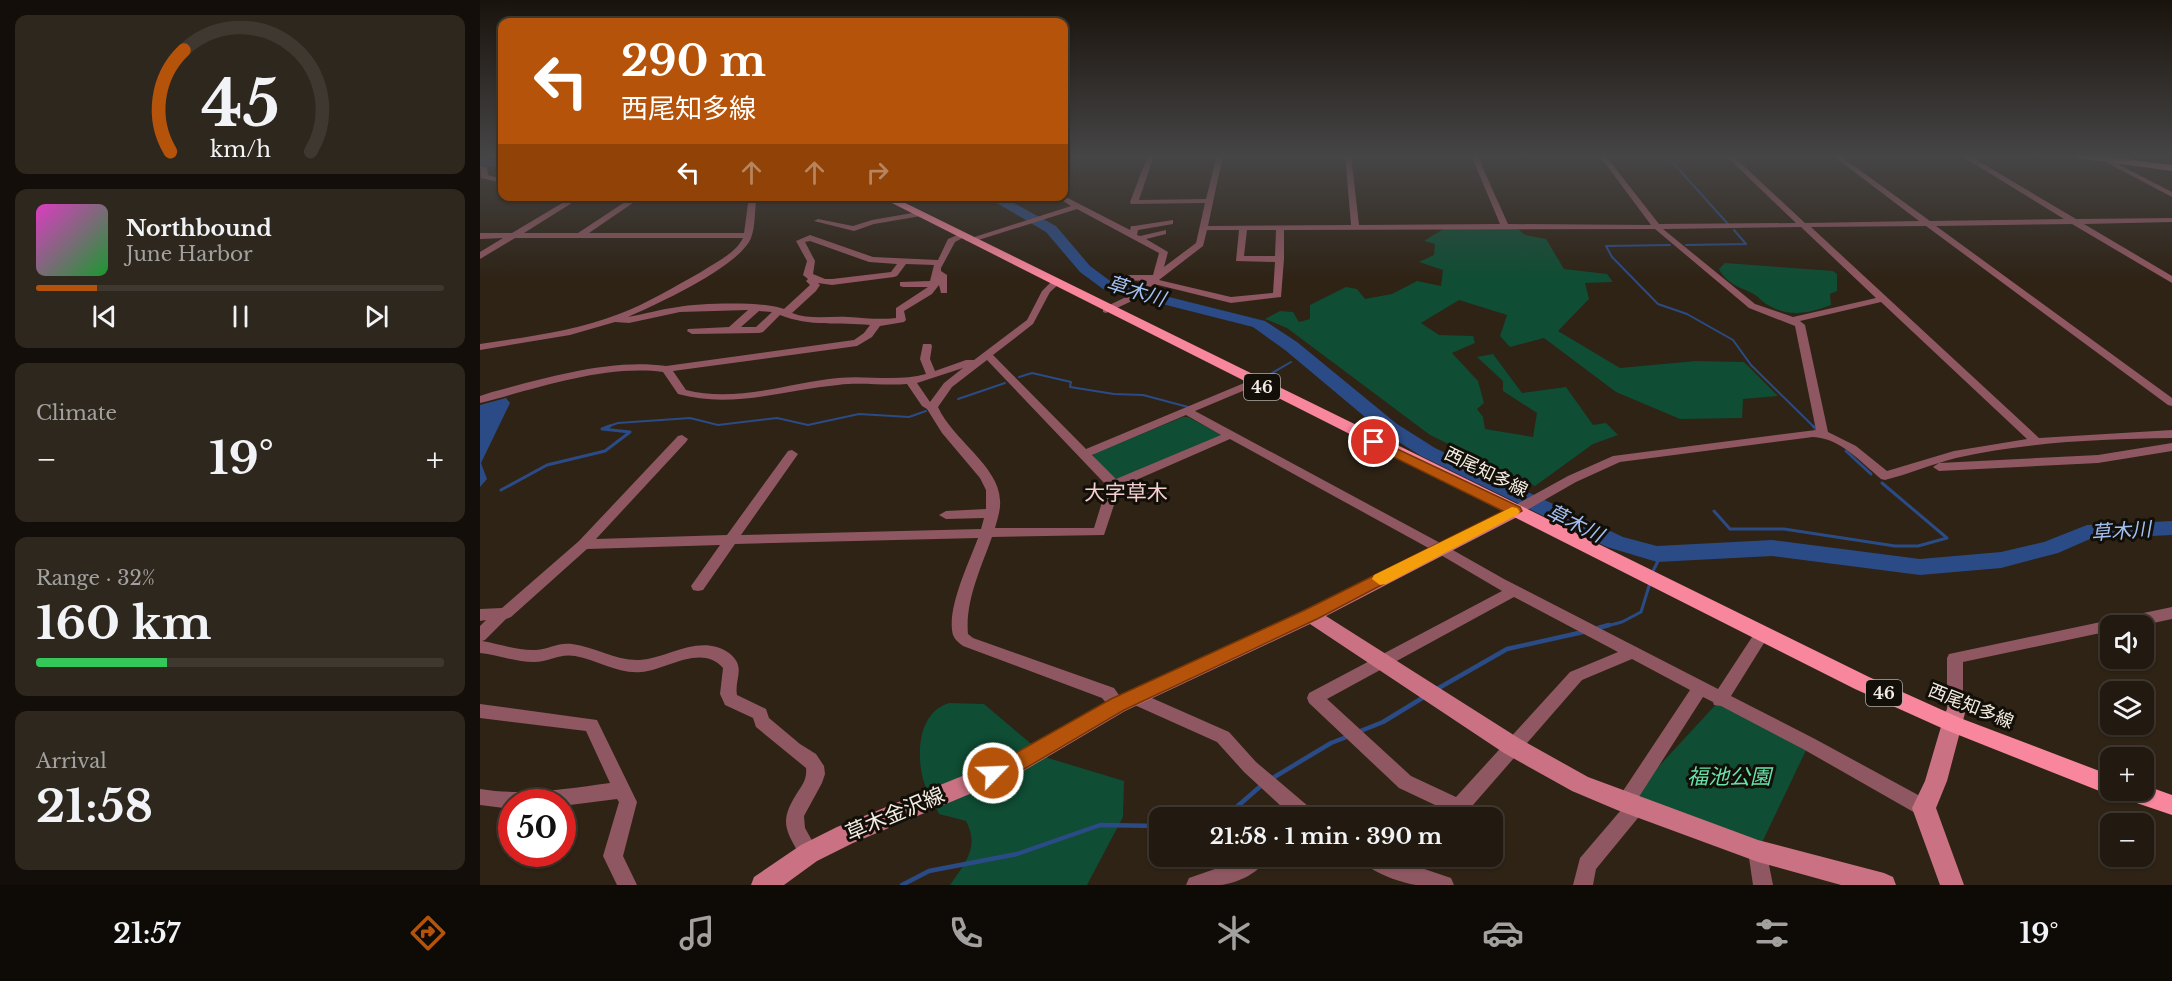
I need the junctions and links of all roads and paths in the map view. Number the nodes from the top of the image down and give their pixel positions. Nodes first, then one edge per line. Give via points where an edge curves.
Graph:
1 (1136, 196) edge
2 (1211, 196) edge
3 (1352, 196) edge
4 (1492, 196) edge
5 (1634, 196) edge
6 (1773, 196) edge
7 (1891, 196) edge
8 (2032, 196) edge
9 (572, 201) edge
10 (632, 201) edge
11 (753, 201) edge
12 (892, 201) edge
13 (1068, 201) edge
14 (1210, 201) junction
15 (1079, 206) junction
16 (918, 214) junction
17 (2172, 220) edge
18 (818, 221) dead end
19 (2073, 221) junction
20 (1170, 222) dead end
21 (1926, 222) junction
22 (1505, 226) junction
23 (1806, 226) junction
24 (1280, 227) junction
25 (1355, 227) junction
26 (1657, 227) junction
27 (1205, 228) junction
28 (1243, 228) junction
29 (1163, 232) dead end
30 (747, 235) junction
31 (480, 236) edge
32 (513, 236) junction
33 (579, 236) junction
34 (965, 238) junction
35 (1135, 238) junction
36 (480, 256) edge
37 (1280, 259) junction
38 (905, 260) junction
39 (938, 267) junction
40 (1117, 277) dead end
41 (814, 278) junction
42 (1156, 279) junction
43 (2172, 280) edge
44 (1056, 283) junction
45 (903, 284) dead end
46 (934, 284) junction
47 (944, 291) dead end
48 (1882, 299) junction
49 (756, 308) junction
50 (841, 310) dead end
51 (1106, 310) junction
52 (782, 312) junction
53 (617, 319) junction
54 (1792, 320) junction
55 (830, 321) junction
56 (877, 323) junction
57 (732, 330) junction
58 (692, 331) dead end
59 (480, 346) edge
60 (927, 346) dead end
61 (983, 357) junction
62 (666, 369) junction
63 (932, 376) junction
64 (911, 382) junction
65 (1252, 383) junction
66 (480, 400) edge
67 (2172, 403) edge
68 (932, 407) junction
69 (1188, 411) junction
70 (1822, 432) junction
71 (2172, 434) edge
72 (1230, 435) junction
73 (682, 439) dead end
74 (2037, 442) junction
75 (2172, 447) edge
76 (792, 454) dead end
77 (1084, 454) junction
78 (1896, 472) junction
79 (1114, 485) junction
80 (1526, 505) junction
81 (990, 513) junction
82 (946, 514) dead end
83 (986, 533) junction
84 (729, 541) junction
85 (584, 544) junction
86 (1439, 548) junction
87 (698, 586) dead end
88 (1514, 591) junction
89 (2172, 613) edge
90 (480, 615) edge
91 (500, 615) junction
92 (1311, 615) junction
93 (1761, 635) junction
94 (480, 636) edge
95 (480, 647) edge
96 (1631, 653) junction
97 (1381, 661) junction
98 (1699, 689) junction
99 (1720, 700) junction
100 (1127, 701) junction
101 (480, 711) edge
102 (1954, 719) junction
103 (1512, 746) junction
104 (2100, 781) edge
105 (622, 790) junction
106 (480, 797) edge
107 (2154, 799) edge
108 (1630, 805) junction
109 (2172, 805) edge
110 (1295, 807) edge
111 (1924, 808) junction
112 (1758, 851) junction
113 (809, 853) junction
114 (1244, 867) edge
115 (1388, 867) edge
116 (627, 885) edge
117 (764, 885) edge
118 (1196, 885) edge
119 (1444, 885) edge
120 (1583, 885) edge
121 (1763, 885) edge
122 (1884, 885) edge
123 (1952, 885) edge

1 - 14 street via 1134,202
2 - 14 street
3 - 25 street
4 - 22 street
5 - 26 street
6 - 23 street
7 - 21 street
8 - 19 street
9 - 32 street
10 - 33 street
11 - 30 street
12 - 16 main road, 西尾知多線 / 46
13 - 15 street
14 - 27 street
15 - 34 street
15 - 35 street
16 - 18 street via 854,229
16 - 34 main road, 西尾知多線 / 46
17 - 19 street
19 - 21 street
19 - 43 street
20 - 35 street via 1134,228
21 - 23 street
21 - 67 street
22 - 25 street
22 - 26 street
23 - 26 street
23 - 48 street
24 - 25 street
24 - 28 street
24 - 37 street
26 - 54 street via 1752,306
27 - 28 street
27 - 42 street via 1200,244
28 - 37 street via 1239,260
29 - 35 street
30 - 33 street
30 - 53 street via 743,245 721,263 671,295
31 - 32 street
32 - 33 street
32 - 36 street
34 - 39 street via 951,240
34 - 44 main road, 西尾知多線 / 46
35 - 42 street via 1164,252
37 - 42 street via 1278,295 1231,300
38 - 39 street
38 - 41 street via 894,274 873,279 832,282
38 - 41 street via 872,260 803,238 800,241 811,261 808,275
39 - 46 street
39 - 47 street
40 - 42 street
41 - 52 street via 813,289
42 - 51 street
44 - 51 main road, 西尾知多線 / 46
44 - 61 street via 1043,293 1038,312 1030,322
45 - 46 street
46 - 56 street via 929,292 899,310 902,320
48 - 54 street
48 - 74 street
49 - 52 street
49 - 53 street via 680,309
49 - 57 street
50 - 55 street
51 - 65 main road, 西尾知多線 / 46
52 - 55 street via 796,318
52 - 57 street via 759,330
53 - 59 street via 555,336
54 - 70 street via 1802,329
55 - 56 street
56 - 62 street via 857,343
57 - 58 street
60 - 63 street via 925,359
61 - 63 street
61 - 68 street via 948,386
61 - 77 street via 991,358
62 - 64 street via 682,392 709,397 842,381
62 - 66 street via 621,369 520,387
63 - 64 street
64 - 68 street
65 - 69 street
65 - 80 main road, 西尾知多線 / 46
68 - 81 street via 936,421 981,472 994,503
69 - 72 street
69 - 77 street
70 - 78 street via 1885,476
70 - 80 street via 1617,459
71 - 74 street
72 - 79 street
72 - 86 street
73 - 85 street
74 - 78 street via 2000,445
75 - 78 street via 2098,459 1962,464
76 - 84 street
77 - 79 street
79 - 83 street via 1100,532
80 - 86 main road, 草木金沢線
80 - 93 main road, 西尾知多線 / 46 via 1644,576
81 - 82 street
81 - 83 street
83 - 84 street
83 - 100 street via 959,619 960,636
84 - 85 street
84 - 87 street
85 - 91 street via 512,609
86 - 88 street
86 - 92 main road, 草木金沢線
88 - 96 street
88 - 97 street
89 - 102 street via 1955,658
90 - 91 street
91 - 94 street
92 - 97 main road
92 - 100 main road, 草木金沢線
93 - 99 street
93 - 102 main road, 西尾知多線 / 46
95 - 113 street via 536,656 565,649 640,666 694,653 720,655 733,670 727,691 731,700 760,714 762,722 812,760 813,784 795,813 794,823
96 - 98 street
96 - 103 street via 1576,676
97 - 103 main road
97 - 103 street via 1315,698 1406,782 1459,807
98 - 99 street
98 - 108 street
99 - 111 street
100 - 110 street via 1222,737
100 - 113 main road, 草木金沢線 via 1012,766
101 - 105 street via 591,726
102 - 104 main road, 西尾知多線 / 46
102 - 111 main road
103 - 108 main road via 1580,784
105 - 106 street via 539,799
105 - 116 street via 628,802 613,856
107 - 109 main road
108 - 112 main road
108 - 120 street via 1587,865
111 - 123 main road
112 - 121 street
112 - 122 main road
113 - 117 main road, 草木金沢線
114 - 118 street
115 - 119 street

